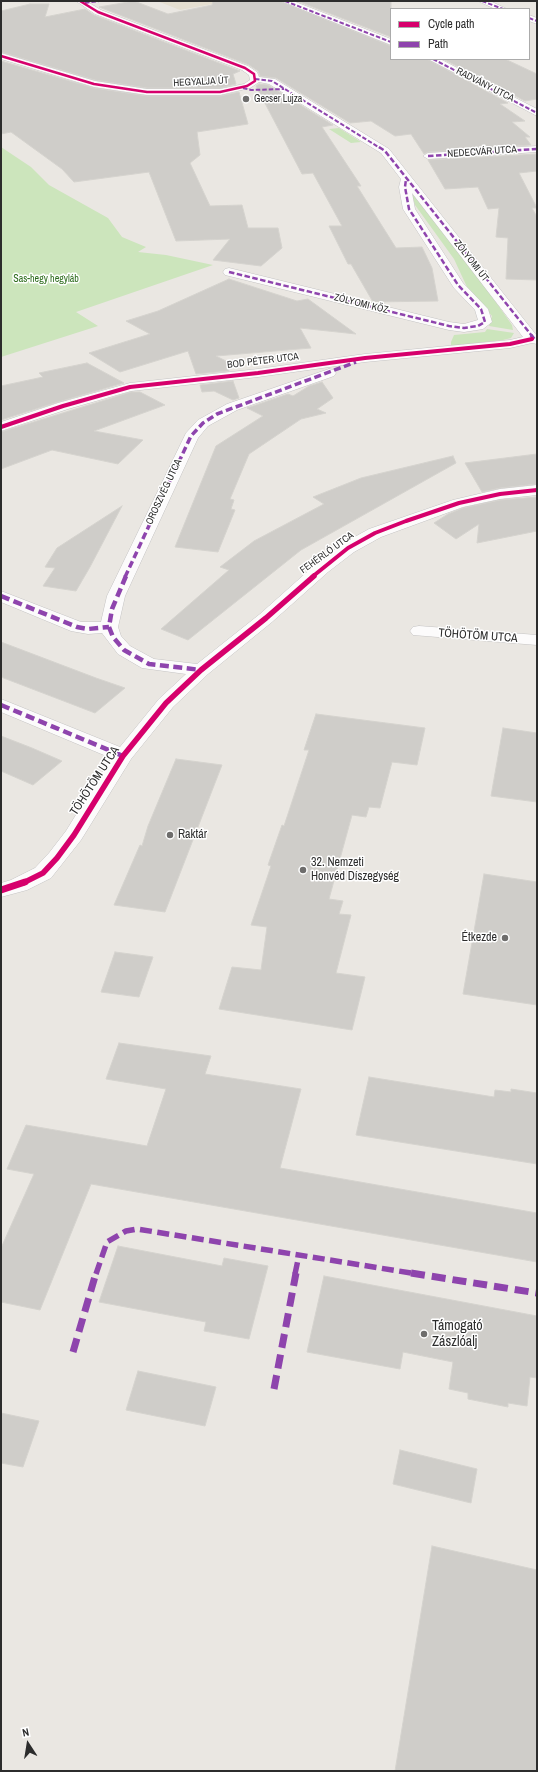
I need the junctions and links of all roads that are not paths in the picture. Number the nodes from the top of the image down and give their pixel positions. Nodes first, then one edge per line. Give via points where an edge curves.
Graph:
1 (99, 1) edge
2 (285, 1) edge
3 (482, 1) edge
4 (81, 2) edge
5 (500, 8) edge
6 (390, 42) edge
7 (1, 56) edge
8 (435, 60) edge
9 (255, 79) junction
10 (242, 88) junction
11 (284, 89) junction
12 (537, 113) edge
13 (537, 149) edge
14 (428, 156) dead end
15 (406, 179) junction
16 (229, 272) dead end
17 (484, 315) joint
18 (535, 339) edge
19 (365, 358) junction
20 (1, 427) edge
21 (537, 490) edge
22 (1, 596) edge
23 (109, 628) junction
24 (419, 631) dead end
25 (537, 640) edge
26 (201, 670) junction
27 (1, 705) edge
28 (123, 756) junction
29 (1, 890) edge

1 - 4 street
2 - 6 street
3 - 5 street
4 - 9 street, HEGYALJA ÚT via 98,12 245,68 254,74
7 - 10 street, HEGYALJA ÚT via 84,82 117,88 182,93 220,92
8 - 12 street, RADVÁNY UTCA
9 - 10 street, HEGYALJA ÚT
9 - 11 street, ZÓLYOMI ÚT via 272,82
10 - 11 street
11 - 15 street, ZÓLYOMI ÚT via 380,147
13 - 14 street, NEDECVÁR UTCA
15 - 17 street, ZÓLYOMI ÚT via 405,187 410,210 458,285
15 - 18 street, ZÓLYOMI ÚT
16 - 17 street, ZÓLYOMI KÖZ via 458,327 478,326 485,322
18 - 19 street, BOD PÉTER UTCA via 510,344
19 - 20 street, BOD PÉTER UTCA via 130,387
19 - 23 street, OROSZVÉG UTCA via 232,407 203,423 191,436 116,596
21 - 26 street, FEHÉRLÓ UTCA via 500,494 459,504 374,533 348,548 322,568 266,618
22 - 23 street via 77,627
23 - 26 street via 113,638 124,650 149,664
24 - 25 street, TÖHÖTÖM UTCA
26 - 28 street, TÖHÖTÖM UTCA via 166,703
27 - 28 street
28 - 29 street, TÖHÖTÖM UTCA via 58,858 43,873 19,885

